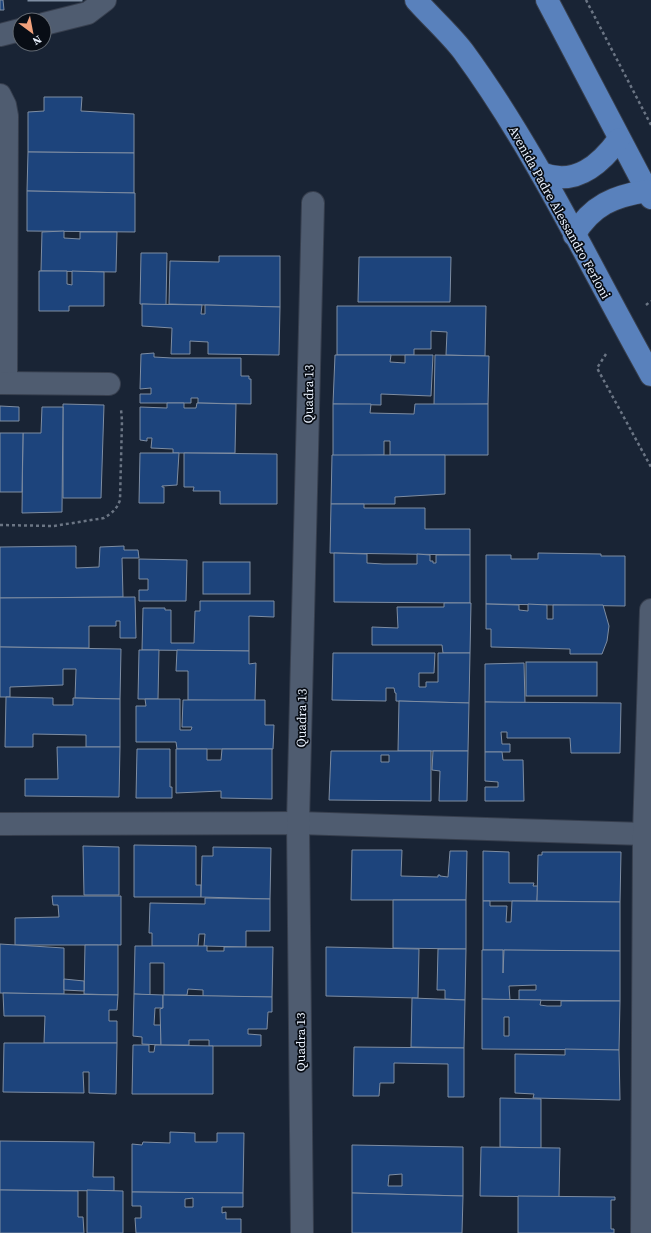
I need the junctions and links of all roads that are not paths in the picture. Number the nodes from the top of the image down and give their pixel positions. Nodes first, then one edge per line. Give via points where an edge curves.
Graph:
1 (105, 0) edge
2 (416, 0) edge
3 (547, 0) edge
4 (52, 22) edge
5 (12, 32) edge
6 (0, 35) edge
7 (0, 96) edge
8 (619, 138) junction
9 (542, 173) junction
10 (649, 195) edge
11 (313, 203) dead end
12 (574, 235) junction
13 (651, 375) edge
14 (3, 383) edge
15 (109, 384) road end
16 (651, 610) edge
17 (298, 823) junction
18 (0, 824) edge
19 (644, 834) junction
20 (302, 1233) edge
21 (642, 1233) edge

1 - 4 street via 88,13
2 - 9 main road, Avenida Padre Alessandro Ferloni via 462,50
3 - 8 main road
5 - 6 street
7 - 14 street via 7,116
8 - 9 main road via 597,164 576,175 554,178
8 - 10 main road
9 - 12 main road, Avenida Padre Alessandro Ferloni
10 - 12 main road via 624,195 606,202 588,216
11 - 17 street, Quadra 13
12 - 13 main road, Avenida Padre Alessandro Ferloni
14 - 15 street
16 - 19 street
17 - 18 street
17 - 19 street
17 - 20 street, Quadra 13
19 - 21 street

